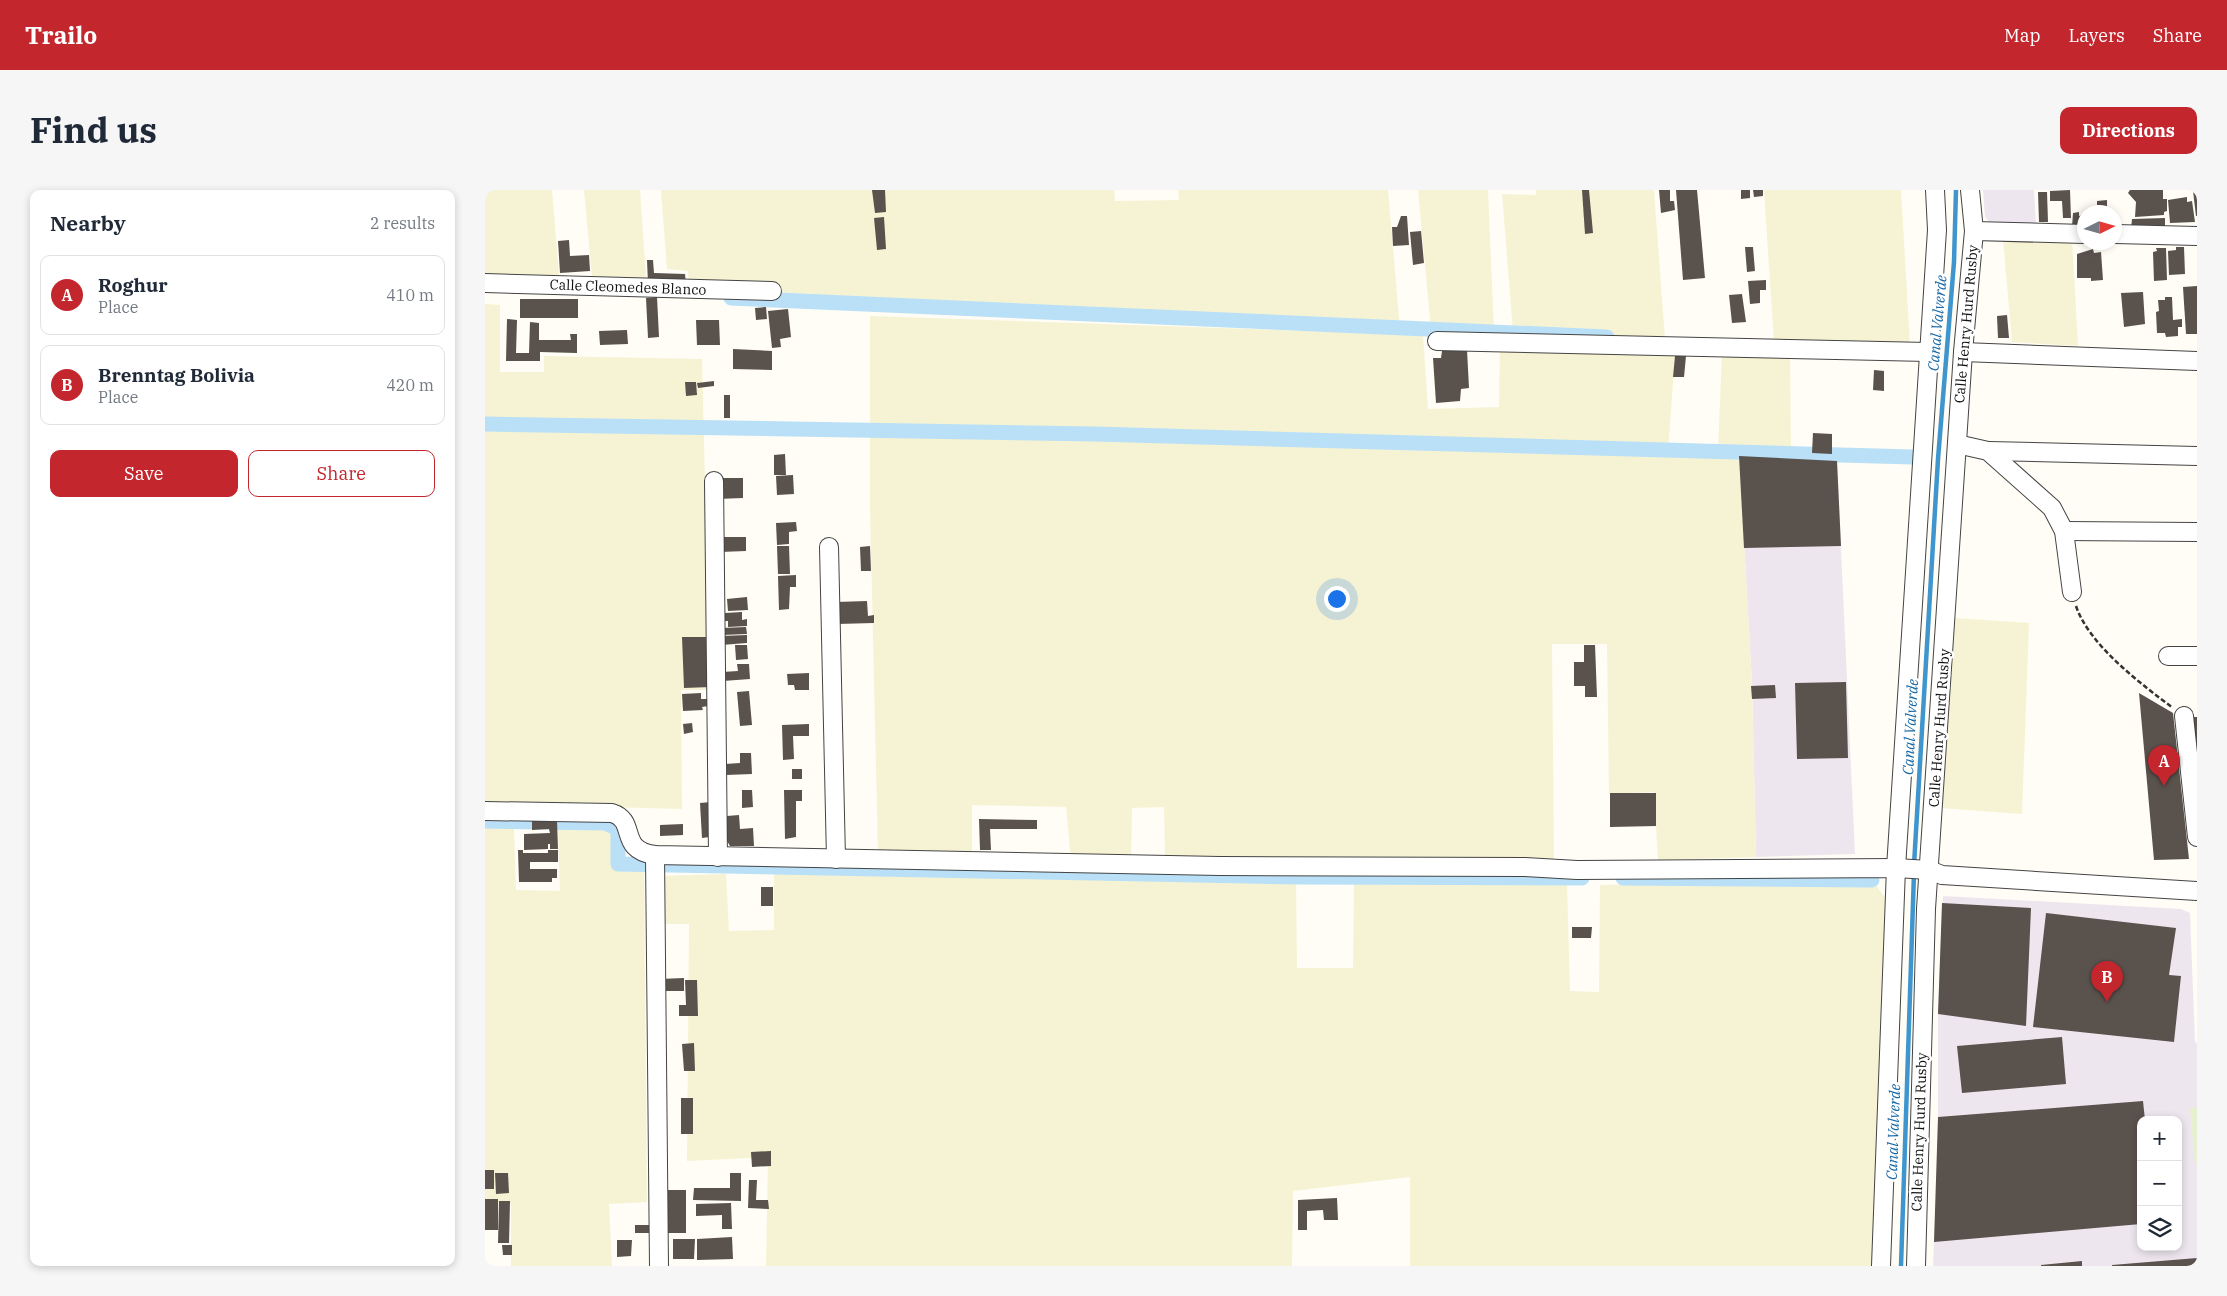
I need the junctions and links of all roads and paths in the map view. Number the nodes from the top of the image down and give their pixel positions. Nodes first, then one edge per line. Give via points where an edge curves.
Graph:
1 (1935, 190) edge
2 (1970, 190) edge
3 (1974, 231) junction
4 (2077, 234) edge
5 (2122, 234) edge
6 (2197, 236) edge
7 (485, 283) edge
8 (772, 291) dead end
9 (1437, 341) dead end
10 (1928, 352) junction
11 (1963, 352) junction
12 (2197, 361) edge
13 (1957, 444) junction
14 (1988, 451) junction
15 (2197, 456) edge
16 (714, 481) dead end
17 (2064, 531) junction
18 (2197, 532) edge
19 (829, 547) dead end
20 (2071, 592) joint
21 (2168, 656) dead end
22 (2197, 656) edge
23 (2184, 716) joint
24 (485, 811) edge
25 (2197, 837) edge
26 (655, 855) junction
27 (719, 857) junction
28 (836, 859) junction
29 (1913, 869) junction
30 (2197, 891) edge
31 (659, 1266) edge
32 (1881, 1266) edge
33 (1915, 1266) edge

1 - 10 street, Calle Henry Hurd Rusby via 1937,230
2 - 3 street, Calle Henry Hurd Rusby
3 - 4 street
3 - 11 street, Calle Henry Hurd Rusby
5 - 6 street
7 - 8 street, Calle Cleomedes Blanco
9 - 10 street
10 - 29 street, Calle Henry Hurd Rusby
11 - 12 street
11 - 13 street, Calle Henry Hurd Rusby
13 - 14 street
13 - 29 street, Calle Henry Hurd Rusby
14 - 15 street
14 - 17 street via 2052,508
16 - 27 street
17 - 18 street
17 - 20 street
19 - 28 street
20 - 23 path via 2079,616 2097,640 2130,676
21 - 22 street
23 - 25 street
24 - 26 street via 620,816 625,820 636,849
26 - 27 street
26 - 31 street
27 - 28 street
28 - 29 street via 1577,870
29 - 30 street via 1942,875
29 - 32 street, Calle Henry Hurd Rusby
29 - 33 street, Calle Henry Hurd Rusby via 1926,909

